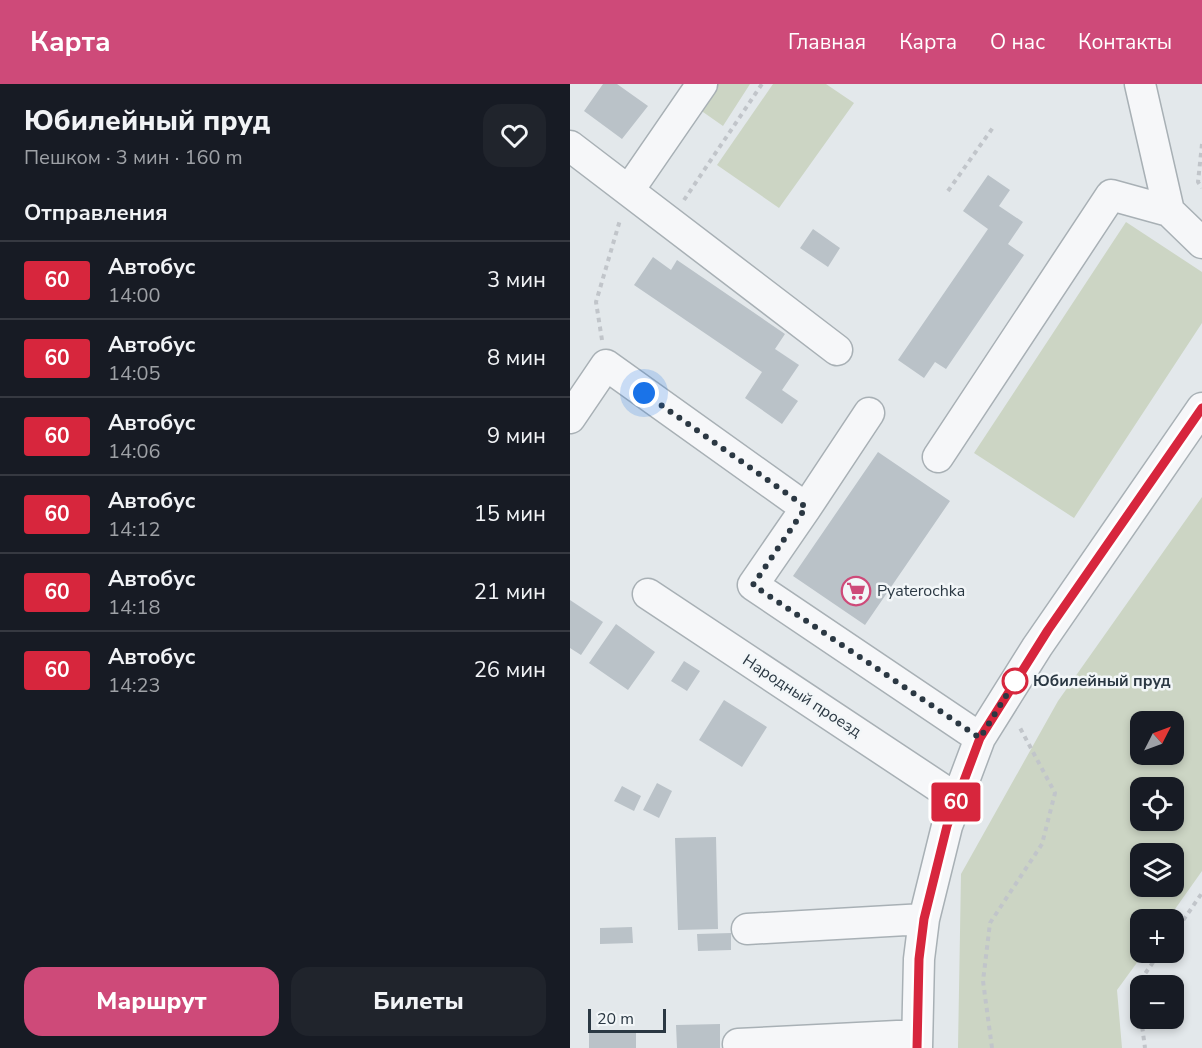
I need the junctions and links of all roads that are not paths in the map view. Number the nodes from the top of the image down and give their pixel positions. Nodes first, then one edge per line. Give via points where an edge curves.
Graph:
1 (702, 84) edge
2 (1140, 84) edge
3 (570, 146) edge
4 (629, 190) junction
5 (1169, 211) junction
6 (1202, 243) edge
7 (837, 350) dead end
8 (1202, 408) edge
9 (869, 413) dead end
10 (570, 418) edge
11 (938, 458) dead end
12 (806, 507) junction
13 (648, 594) dead end
14 (980, 738) junction
15 (957, 799) junction
16 (924, 919) junction
17 (747, 929) dead end
18 (917, 1042) edge
19 (738, 1044) dead end

1 - 4 street
2 - 5 street
3 - 4 street
4 - 7 street
5 - 6 street
5 - 11 street via 1111,195
8 - 14 street via 1094,562
9 - 12 street
10 - 12 street via 606,365
12 - 14 street via 753,585
13 - 15 street, Народный проезд
14 - 15 street
15 - 16 street via 933,873
16 - 17 street
16 - 18 street
18 - 19 street

